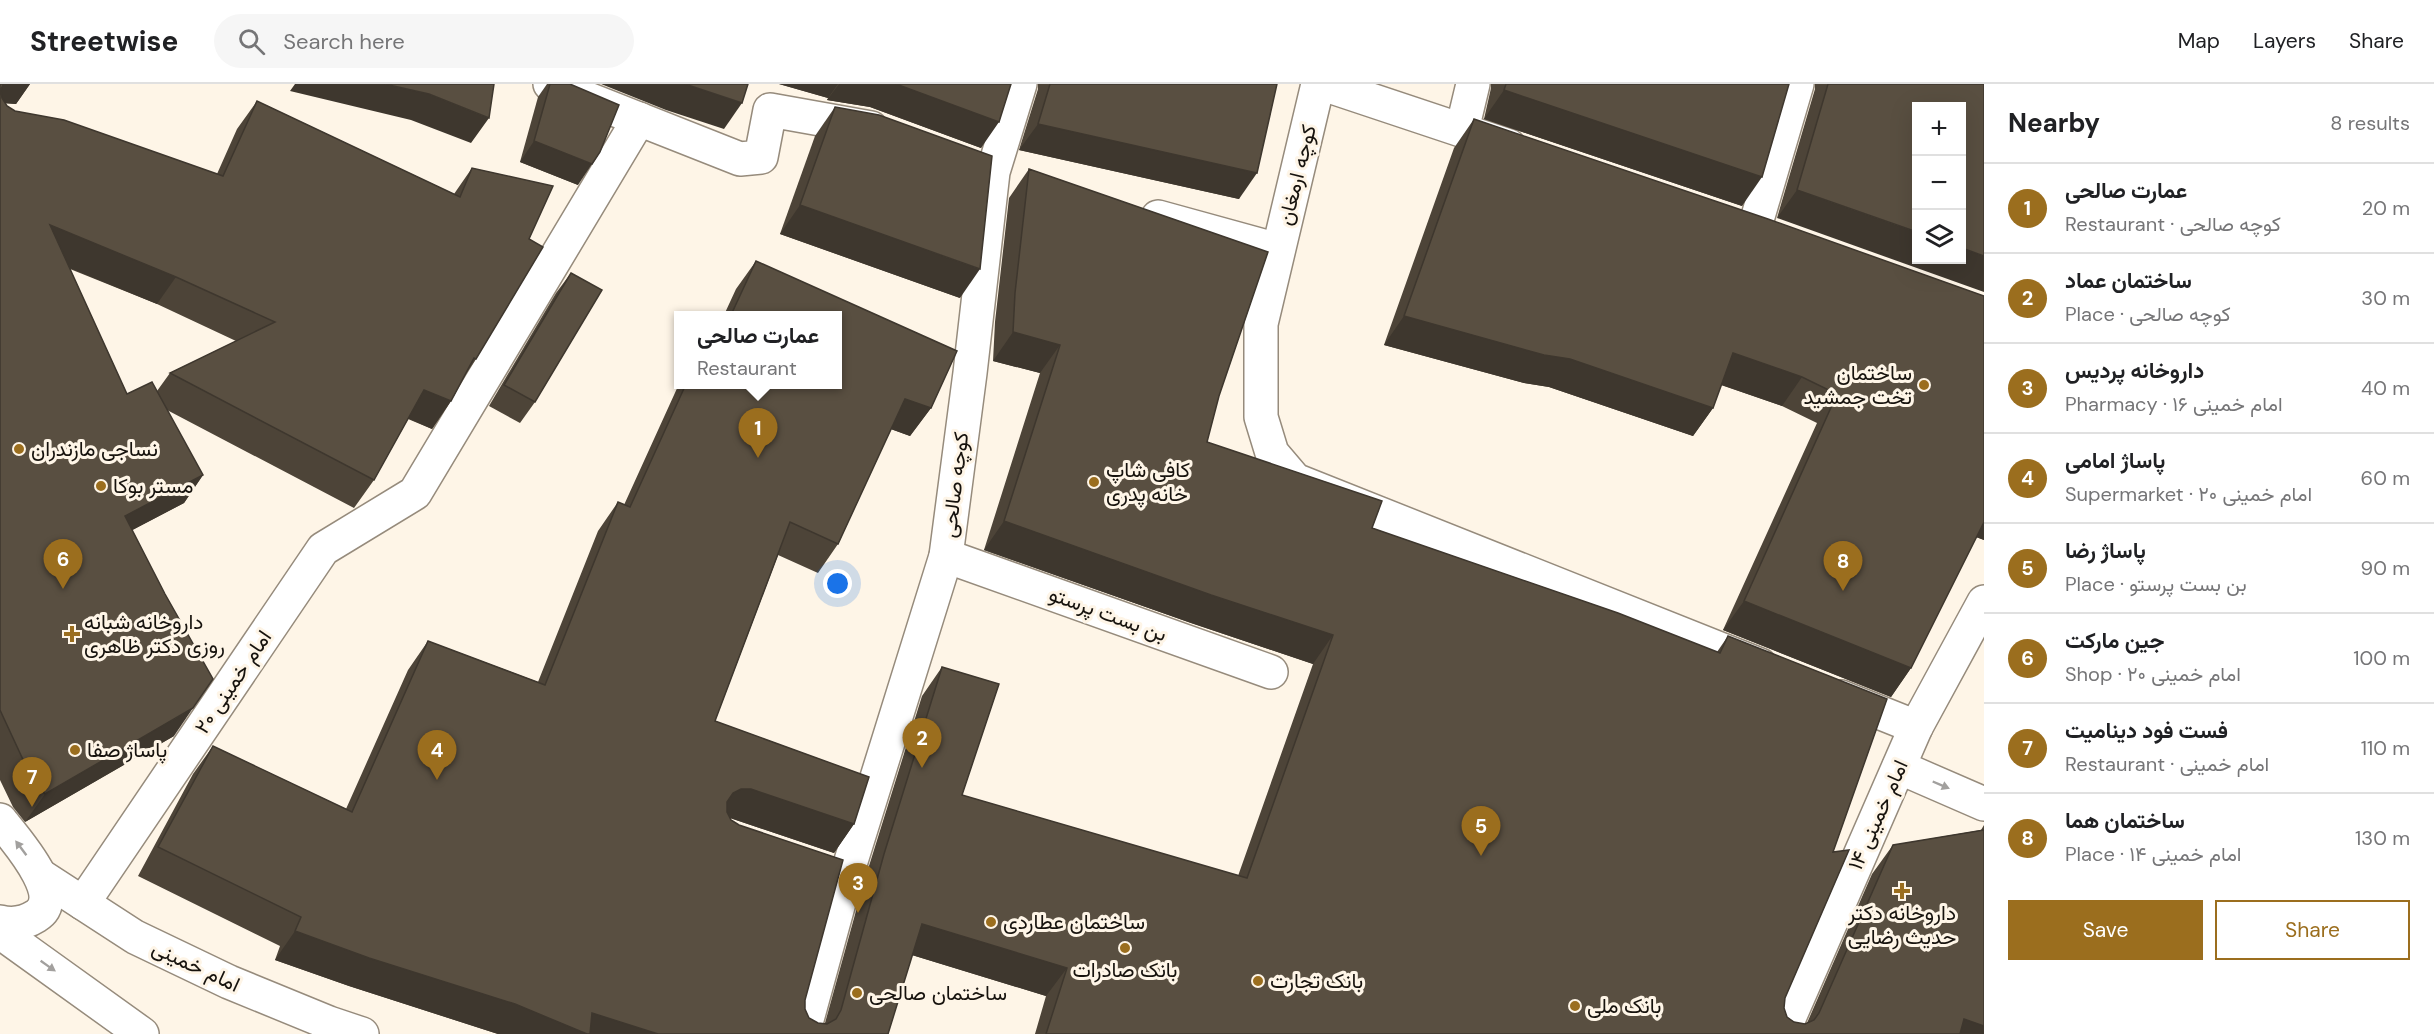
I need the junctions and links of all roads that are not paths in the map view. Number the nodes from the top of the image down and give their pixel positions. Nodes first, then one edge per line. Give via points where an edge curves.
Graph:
1 (550, 84) edge
2 (1020, 84) edge
3 (1320, 84) edge
4 (1473, 84) edge
5 (1797, 84) edge
6 (639, 119) junction
7 (1462, 130) junction
8 (896, 137) edge
9 (1541, 157) edge
10 (960, 160) edge
11 (993, 171) junction
12 (1027, 181) edge
13 (1130, 209) edge
14 (1721, 218) edge
15 (1754, 230) junction
16 (1787, 242) edge
17 (1276, 258) junction
18 (946, 556) junction
19 (1984, 602) edge
20 (1271, 672) dead end
21 (1783, 674) edge
22 (1816, 687) edge
23 (1916, 727) junction
24 (1899, 767) junction
25 (1984, 804) edge
26 (0, 820) edge
27 (813, 866) edge
28 (41, 876) junction
29 (846, 877) junction
30 (83, 903) junction
31 (0, 922) edge
32 (0, 932) edge
33 (142, 1034) edge
34 (362, 1034) edge
35 (803, 1034) edge
36 (1782, 1034) edge

1 - 6 street
2 - 11 street, کوچه صالحی
3 - 7 street
3 - 17 street, کوچه ارمغان
4 - 7 street
5 - 15 street
6 - 8 street via 740,159 761,157 770,110 864,125
6 - 30 street, امام خمینی ۲۰ via 415,493 323,549
7 - 9 street
10 - 11 street
11 - 12 street
11 - 18 street, کوچه صالحی
13 - 17 street
14 - 15 street
15 - 16 street
17 - 21 street, کوچه ارمغان via 1261,324 1261,417 1272,453 1294,480
18 - 20 street, بن بست پرستو
18 - 29 street, کوچه صالحی
19 - 23 street, امام خمینی ۱۴
22 - 23 street
23 - 24 street, امام خمینی ۱۴
24 -> 25 street
24 - 36 street, امام خمینی ۱۴
28 -> 26 street
27 - 29 street
28 - 30 street, امام خمینی
28 - 31 street via 46,899 40,914 26,922
29 - 35 street, کوچه صالحی
30 - 34 street, امام خمینی via 135,937 229,982
32 -> 33 street

